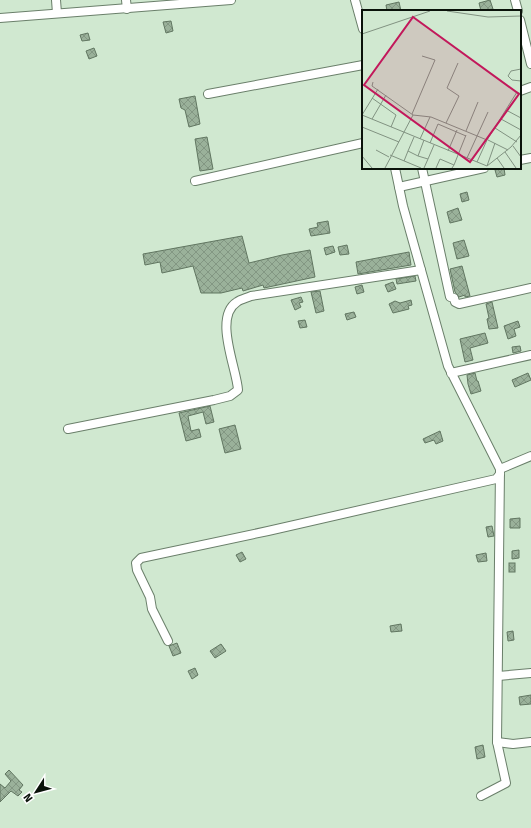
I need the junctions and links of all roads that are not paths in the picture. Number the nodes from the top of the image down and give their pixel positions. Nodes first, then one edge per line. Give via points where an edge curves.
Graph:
1 (56, 0) edge
2 (126, 0) edge
3 (231, 0) edge
4 (356, 0) edge
5 (515, 0) edge
6 (195, 2) edge
7 (127, 9) junction
8 (518, 10) edge
9 (57, 13) junction
10 (0, 18) edge
11 (362, 25) edge
12 (521, 29) edge
13 (531, 64) edge
14 (362, 65) edge
15 (531, 87) edge
16 (521, 90) edge
17 (208, 94) dead end
18 (362, 143) edge
19 (531, 158) edge
20 (521, 160) edge
21 (394, 169) edge
22 (422, 169) edge
23 (480, 169) edge
24 (195, 181) dead end
25 (425, 182) junction
26 (399, 187) junction
27 (421, 270) junction
28 (531, 288) edge
29 (531, 355) edge
30 (451, 373) junction
31 (68, 429) dead end
32 (531, 456) edge
33 (500, 471) junction
34 (168, 641) dead end
35 (531, 673) edge
36 (498, 676) junction
37 (497, 742) junction
38 (531, 742) edge
39 (481, 796) dead end

1 - 9 street
2 - 7 street
3 - 6 street
4 - 11 street
5 - 8 street
6 - 7 street
7 - 9 street
9 - 10 street
12 - 13 street
14 - 17 street
15 - 16 street
18 - 24 street
19 - 20 street
21 - 26 street
22 - 25 street
23 - 25 street
25 - 26 street
25 - 28 street via 450,297 454,298 455,302 459,304
26 - 27 street
27 - 30 street
27 - 31 street via 251,296 236,302 229,310 226,321 230,357 238,390 230,396 214,400
29 - 30 street
30 - 33 street
32 - 33 street
33 - 34 street via 496,479 141,558 136,563 137,570
33 - 36 street
35 - 36 street
36 - 37 street
37 - 38 street
37 - 39 street via 506,783

